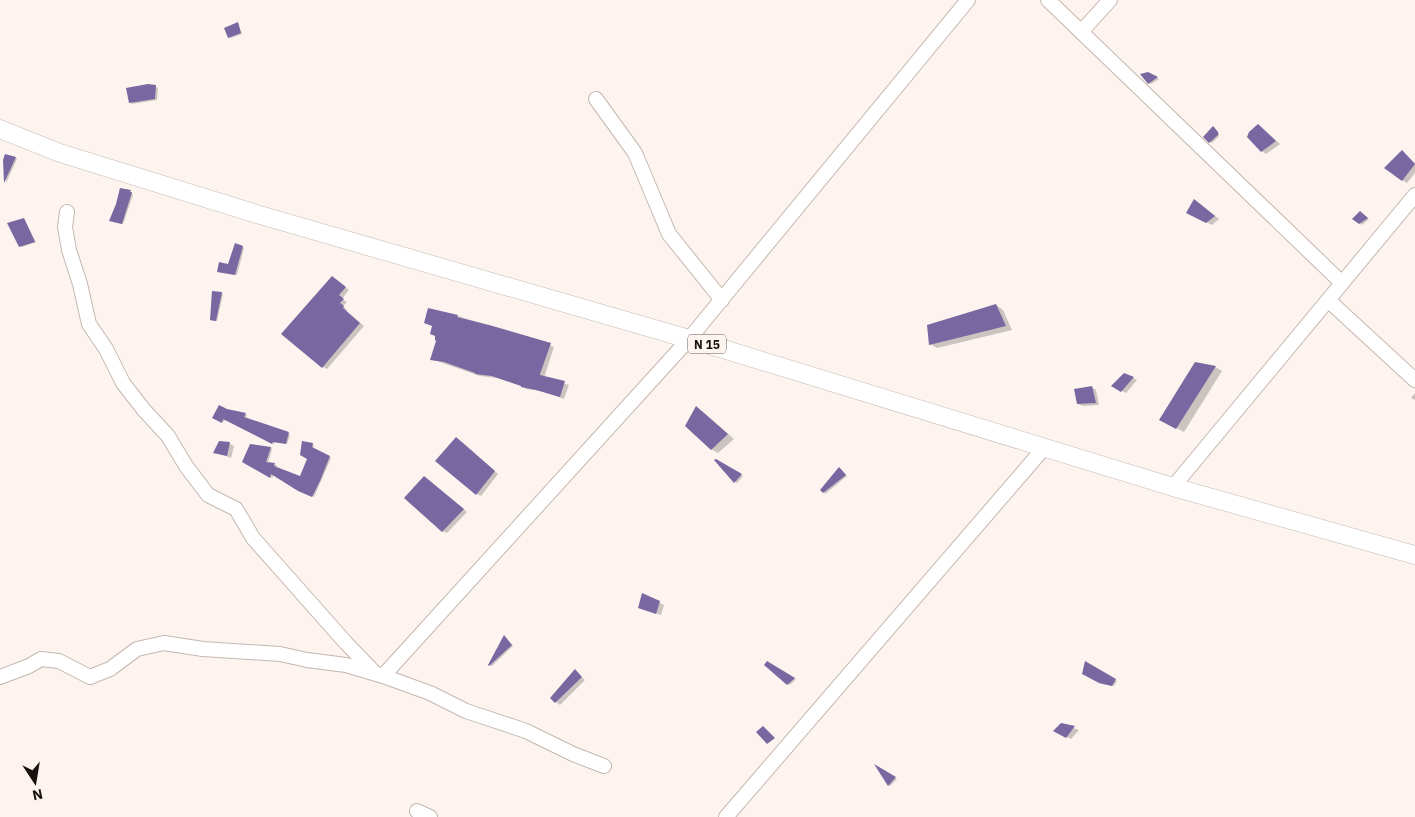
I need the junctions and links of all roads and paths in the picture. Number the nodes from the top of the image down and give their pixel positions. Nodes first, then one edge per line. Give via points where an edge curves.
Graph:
1 (968, 0) edge
2 (1048, 0) edge
3 (1110, 0) edge
4 (1081, 32) junction
5 (596, 99) dead end
6 (0, 129) edge
7 (1415, 195) edge
8 (67, 212) dead end
9 (1342, 283) junction
10 (722, 300) junction
11 (1328, 300) junction
12 (689, 339) junction
13 (1415, 380) edge
14 (1044, 448) junction
15 (1173, 487) junction
16 (1415, 555) edge
17 (379, 675) junction
18 (0, 677) edge
19 (604, 766) dead end
20 (417, 811) dead end
21 (430, 817) edge
22 (726, 817) edge

1 - 10 street
2 - 4 street
3 - 4 street
4 - 9 street
5 - 10 street via 635,153 668,234
6 - 12 main road, N 15 via 60,153 260,215
7 - 9 street
8 - 17 street via 65,228 69,250 89,324 123,382 168,436 208,494 236,509 253,538 346,643
9 - 11 street
10 - 12 street
11 - 13 street
11 - 15 street
12 - 14 main road, N 15
12 - 17 street
14 - 15 main road, N 15
14 - 22 street
15 - 16 main road, N 15
17 - 18 street via 346,665 280,654 164,643 136,649 110,669 90,677 59,661 40,659
17 - 19 street via 430,693 466,711 526,731
20 - 21 street

